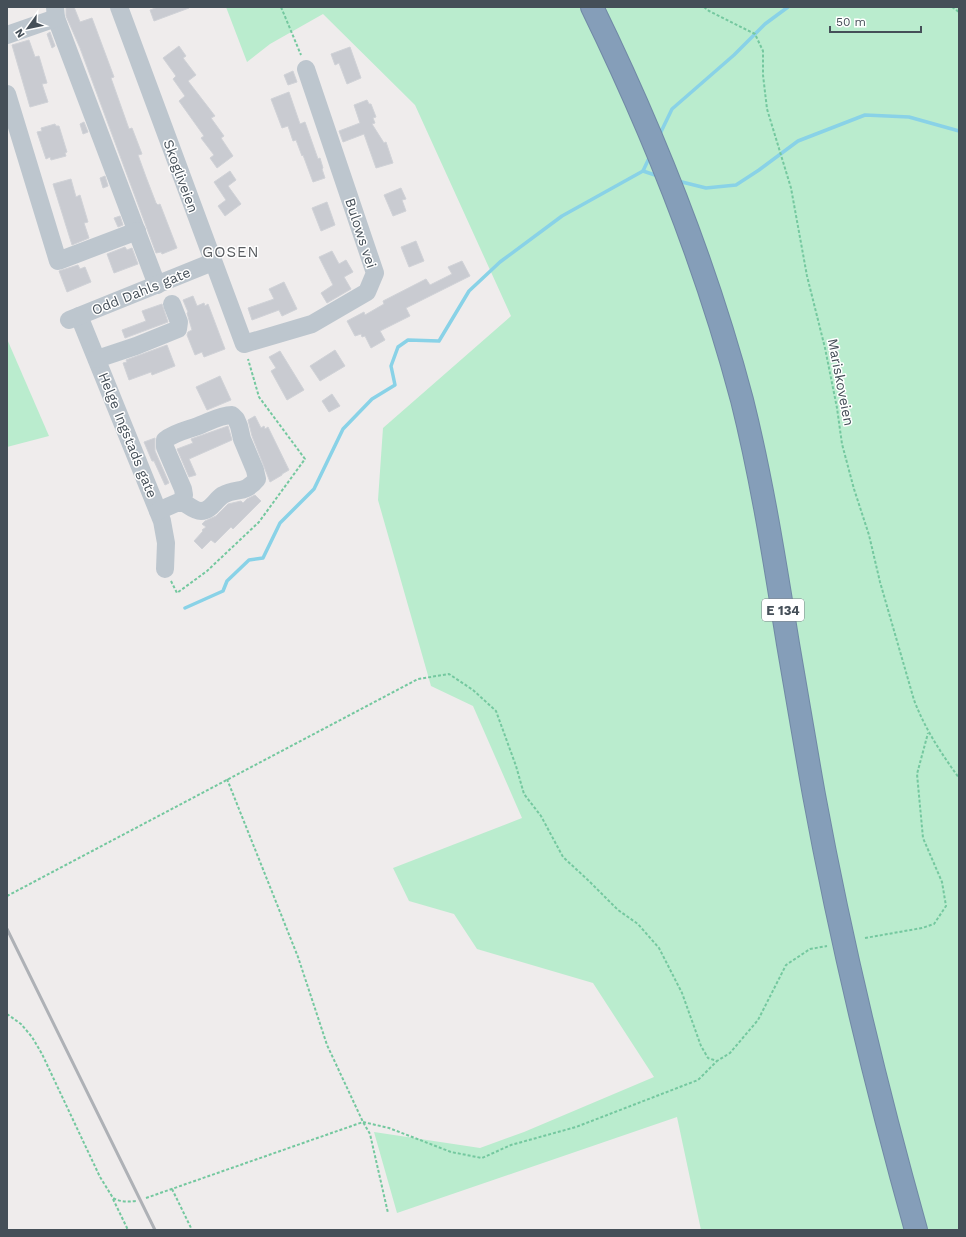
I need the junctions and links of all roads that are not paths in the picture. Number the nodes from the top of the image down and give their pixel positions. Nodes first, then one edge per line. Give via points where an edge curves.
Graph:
1 (119, 7) edge
2 (592, 7) edge
3 (603, 7) edge
4 (56, 12) edge
5 (7, 35) edge
6 (306, 69) road end
7 (7, 94) edge
8 (137, 231) junction
9 (213, 262) junction
10 (157, 285) junction
11 (172, 304) dead end
12 (74, 318) joint
13 (244, 344) joint
14 (97, 359) junction
15 (181, 501) junction
16 (158, 511) junction
17 (165, 569) dead end
18 (916, 1230) edge
19 (926, 1230) edge

1 - 9 street, Skogliveien
2 - 18 highway, E 134 via 669,176 698,254 742,401 772,544 840,927
3 - 19 highway, E 134 via 663,140 691,211 721,297 750,400 776,515 812,732 848,917 882,1064
4 - 5 street
4 - 8 street
6 - 13 street, Bulows vei via 375,273 367,292 312,324
7 - 8 street via 58,261
8 - 10 street
9 - 10 street, Odd Dahls gate
9 - 13 street, Skogliveien
10 - 12 street, Odd Dahls gate
11 - 14 street, Helge Ingstads gate via 179,322 178,329
12 - 14 street, Helge Ingstads gate
14 - 16 street, Helge Ingstads gate
15 - 15 street, Helge Ingstads gate via 193,509 206,510 224,495 251,486 257,479 236,418 232,415 180,432 165,440 165,447 183,489
15 - 16 street, Helge Ingstads gate
16 - 17 street, Helge Ingstads gate via 166,543

